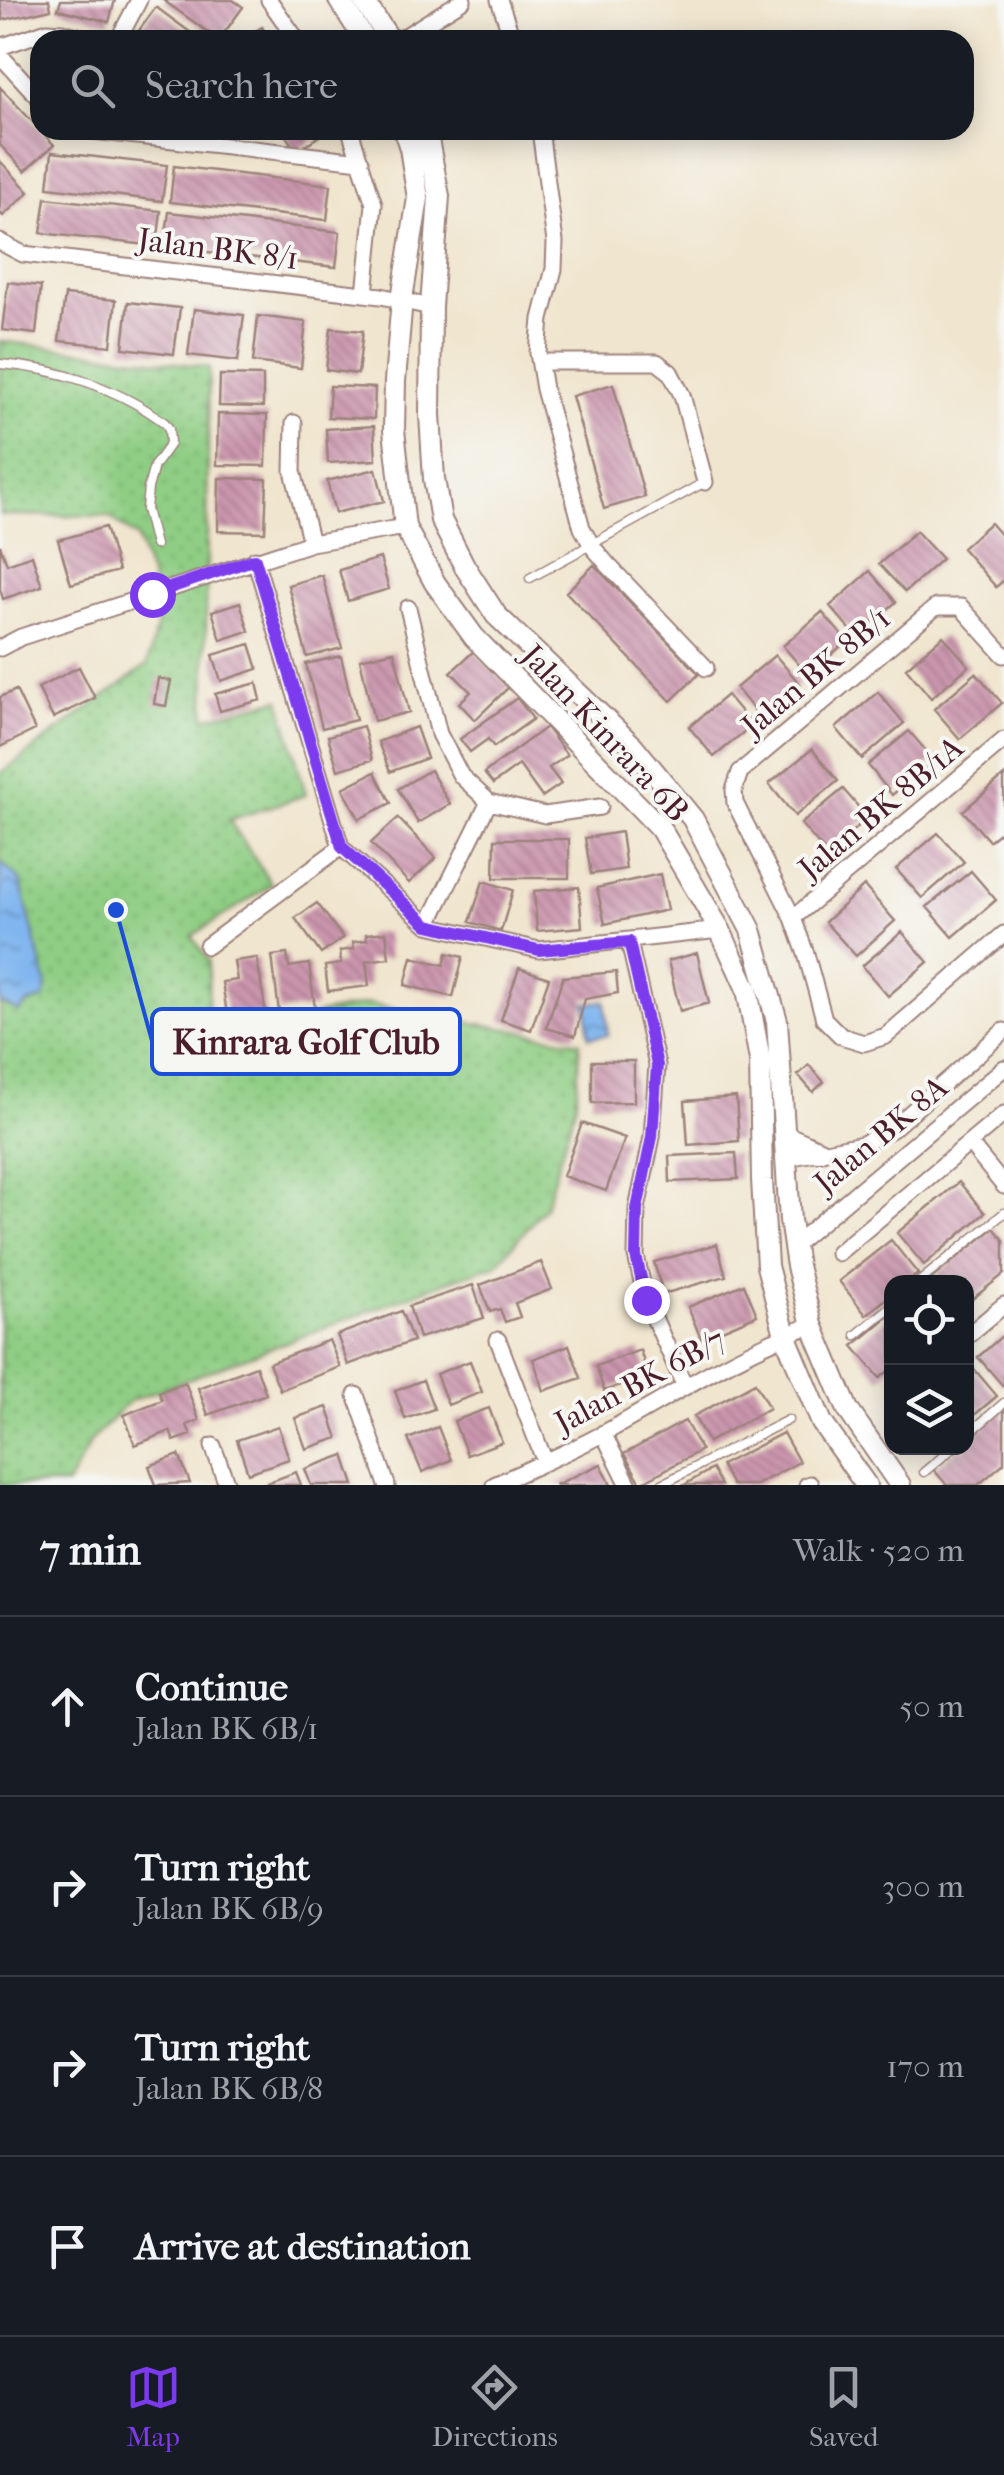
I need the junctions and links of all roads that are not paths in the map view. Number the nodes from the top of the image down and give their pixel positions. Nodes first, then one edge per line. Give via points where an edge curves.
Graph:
1 (139, 0) edge
2 (270, 0) edge
3 (339, 0) edge
4 (363, 0) edge
5 (463, 0) edge
6 (500, 0) edge
7 (123, 30) edge
8 (290, 30) edge
9 (358, 30) edge
10 (383, 30) edge
11 (414, 30) edge
12 (510, 30) edge
13 (30, 37) edge
14 (0, 47) edge
15 (0, 55) edge
16 (30, 88) edge
17 (223, 140) edge
18 (354, 140) edge
19 (407, 140) edge
20 (428, 140) edge
21 (541, 140) edge
22 (361, 161) junction
23 (0, 242) edge
24 (365, 294) junction
25 (402, 299) junction
26 (431, 307) junction
27 (540, 362) junction
28 (0, 364) edge
29 (294, 423) dead end
30 (706, 482) joint
31 (406, 527) junction
32 (312, 542) junction
33 (154, 544) dead end
34 (591, 544) junction
35 (255, 559) junction
36 (530, 578) dead end
37 (408, 608) dead end
38 (0, 648) edge
39 (1004, 655) edge
40 (706, 668) dead end
41 (1004, 740) edge
42 (489, 802) junction
43 (600, 807) dead end
44 (342, 847) junction
45 (793, 918) junction
46 (428, 925) junction
47 (720, 930) junction
48 (1004, 934) edge
49 (629, 942) junction
50 (206, 946) dead end
51 (1004, 1031) edge
52 (1004, 1068) edge
53 (1004, 1114) edge
54 (785, 1136) junction
55 (970, 1144) junction
56 (819, 1152) junction
57 (787, 1158) junction
58 (762, 1180) junction
59 (1004, 1186) edge
60 (1004, 1213) edge
61 (794, 1246) junction
62 (838, 1253) dead end
63 (929, 1275) edge
64 (1004, 1305) edge
65 (884, 1312) edge
66 (812, 1325) junction
67 (974, 1330) edge
68 (785, 1335) junction
69 (856, 1335) dead end
70 (498, 1340) dead end
71 (684, 1387) junction
72 (356, 1395) dead end
73 (1004, 1404) edge
74 (788, 1420) dead end
75 (974, 1429) edge
76 (604, 1433) junction
77 (213, 1446) dead end
78 (945, 1455) edge
79 (545, 1462) junction
80 (924, 1472) dead end
81 (228, 1485) edge
82 (387, 1485) edge
83 (494, 1485) edge
84 (629, 1485) edge
85 (660, 1485) edge
86 (866, 1485) edge
87 (900, 1485) edge

1 - 7 street
2 - 8 street
3 - 9 street
4 - 10 street
5 - 11 street
6 - 12 street
13 - 14 street
15 - 16 street
17 - 22 street
18 - 22 street
19 - 25 street, Jalan Kinrara 6B via 418,198
20 - 26 street, Jalan Kinrara 6B via 439,196
21 - 27 street via 555,242
22 - 24 street via 374,204
23 - 24 street, Jalan BK 8/1 via 24,254
24 - 25 street, Jalan BK 8/1
25 - 26 street, Jalan BK 8/1
25 - 31 street, Jalan Kinrara 6B via 394,430
26 - 54 street, Jalan Kinrara 6B via 431,431 442,520 496,615 634,747 692,819 751,930 777,1021
27 - 30 street via 657,362 682,395
27 - 34 street
28 - 33 lane via 64,375 165,423 170,444 154,466 146,509
29 - 32 street via 293,472
30 - 34 lane
31 - 32 street
31 - 47 street, Jalan Kinrara 6B via 474,637 660,828
32 - 35 street
34 - 36 lane
34 - 40 street
35 - 38 street
35 - 44 street
37 - 42 street via 439,734 461,776
39 - 45 street, Jalan BK 8B/1 via 961,607 936,607 740,772 735,802
41 - 45 street, Jalan BK 8B/1A
42 - 43 street via 544,815
42 - 46 street
44 - 46 street
44 - 50 street
45 - 48 street, Jalan BK 8B/1 via 824,1019 842,1036 864,1043 886,1036
46 - 49 street via 539,950
47 - 49 street
47 - 58 street, Jalan Kinrara 6B via 747,989 760,1060
49 - 71 street via 657,1065 636,1256 646,1300
51 - 56 street, Jalan BK 8A via 892,1129 863,1144
52 - 61 street, Jalan BK 8A
53 - 55 street
54 - 56 street
54 - 57 street, Jalan Kinrara 6B
55 - 59 street
55 - 62 street
56 - 57 street, Jalan BK 8A
57 - 58 street via 772,1164
57 - 61 street, Jalan Kinrara 6B
58 - 68 street, Jalan Kinrara 6B via 767,1266
60 - 63 lane
61 - 66 street, Jalan Kinrara 6B
64 - 67 street
65 - 69 lane
66 - 68 street, Jalan BK 6B/7
66 - 87 street, Jalan Kinrara 6B via 848,1410
68 - 71 street, Jalan BK 6B/7
68 - 86 street, Jalan Kinrara 6B via 822,1423
70 - 79 street
71 - 76 street, Jalan BK 6B/7
72 - 82 street
73 - 75 lane
74 - 85 lane
76 - 79 street, Jalan BK 6B/7
76 - 84 street
77 - 81 street
78 - 80 lane
79 - 83 street, Jalan BK 6B/7

